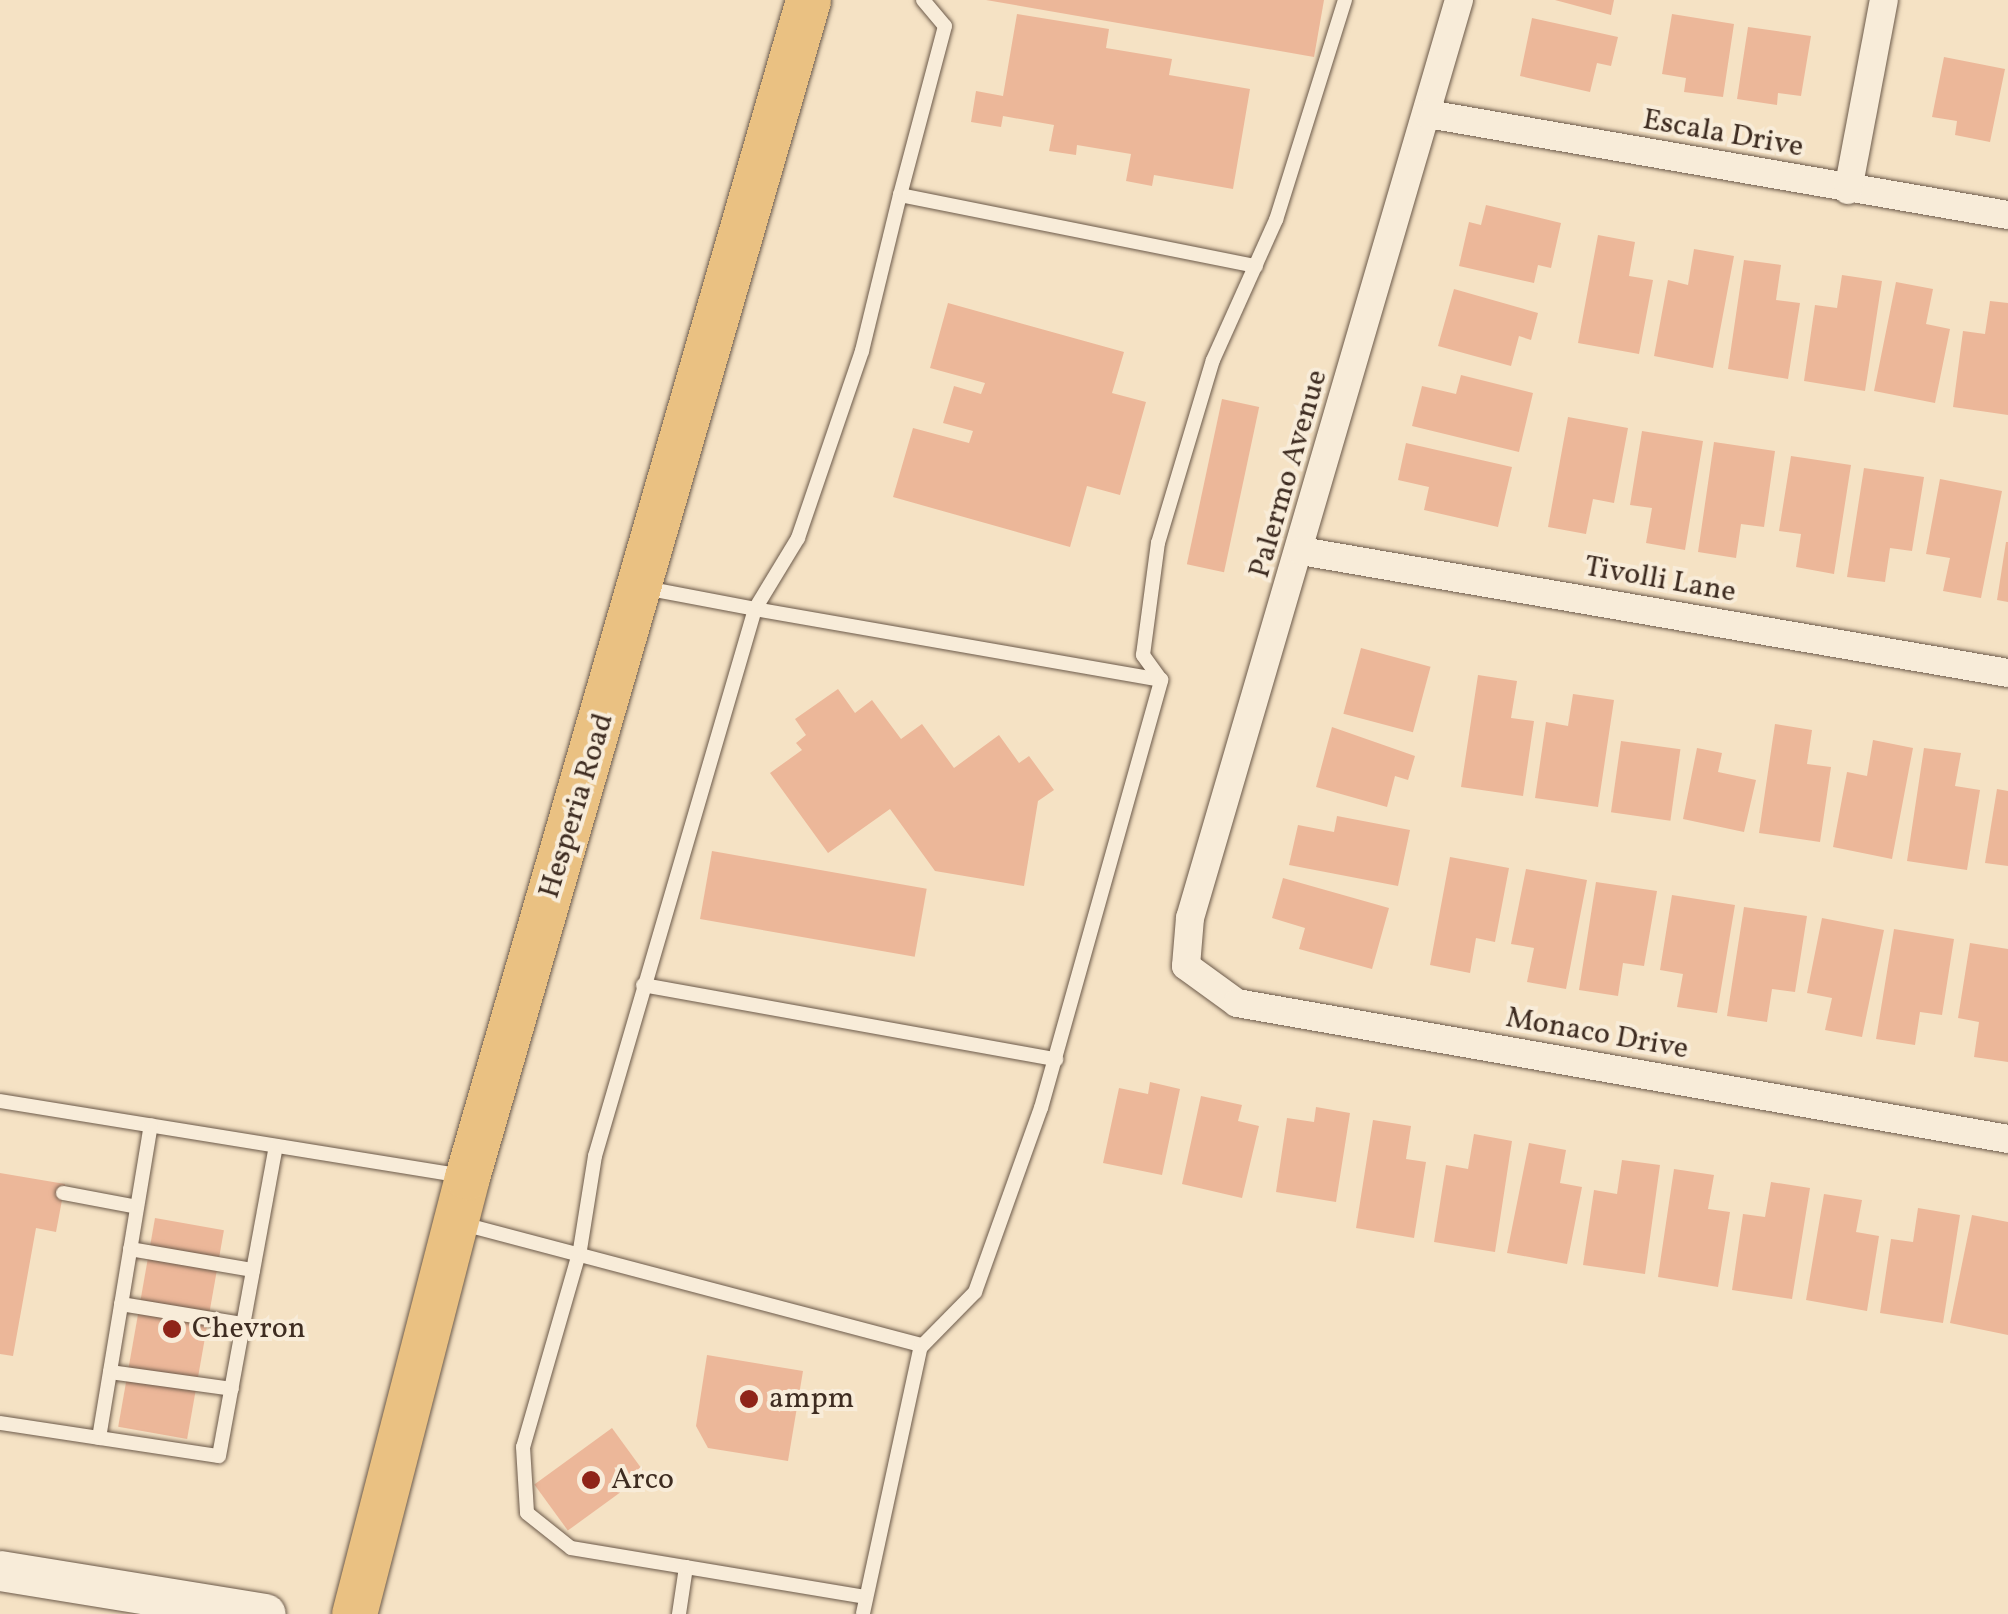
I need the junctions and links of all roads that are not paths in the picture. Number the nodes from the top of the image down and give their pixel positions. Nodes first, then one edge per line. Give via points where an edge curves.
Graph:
1 (808, 0) edge
2 (923, 0) edge
3 (1344, 0) edge
4 (1459, 0) edge
5 (1884, 0) edge
6 (1428, 114) junction
7 (1848, 190) junction
8 (900, 194) junction
9 (2008, 216) edge
10 (1256, 266) junction
11 (1301, 550) junction
12 (641, 588) junction
13 (754, 609) junction
14 (2008, 673) edge
15 (1162, 680) junction
16 (1186, 966) joint
17 (643, 985) junction
18 (1056, 1059) junction
19 (0, 1100) edge
20 (151, 1126) junction
21 (2008, 1139) edge
22 (276, 1146) junction
23 (467, 1177) junction
24 (63, 1193) dead end
25 (137, 1207) junction
26 (454, 1222) junction
27 (130, 1249) junction
28 (580, 1250) junction
29 (254, 1270) junction
30 (120, 1304) junction
31 (243, 1324) junction
32 (921, 1347) junction
33 (110, 1372) junction
34 (232, 1389) junction
35 (0, 1423) edge
36 (98, 1438) junction
37 (686, 1567) junction
38 (0, 1572) edge
39 (866, 1597) junction
40 (266, 1614) edge
41 (354, 1614) edge
42 (678, 1614) edge
43 (863, 1614) edge

1 - 12 main road, Hesperia Road
2 - 8 lane via 945,26
3 - 10 lane
4 - 6 street, Palermo Avenue
5 - 7 street
6 - 7 street, Escala Drive
6 - 11 street, Palermo Avenue
7 - 9 street, Escala Drive
8 - 10 lane
8 - 13 lane via 862,351 798,538
10 - 15 lane via 1213,360 1158,543 1143,655
11 - 14 street, Tivolli Lane
11 - 16 street, Palermo Avenue via 1190,918
12 - 13 lane
12 - 23 main road, Hesperia Road
13 - 15 lane
13 - 17 lane
15 - 18 lane
16 - 21 street, Monaco Drive via 1238,1003
17 - 18 lane
17 - 28 lane via 595,1156
18 - 32 lane via 975,1292
19 - 20 lane
20 - 22 lane
20 - 25 lane
22 - 23 lane
22 - 29 lane
23 - 26 main road, Hesperia Road
24 - 25 lane
25 - 27 lane
26 - 28 lane
26 - 41 main road, Hesperia Road
27 - 29 lane
27 - 30 lane
28 - 32 lane
28 - 37 lane via 524,1447 527,1513 571,1548
29 - 31 lane
30 - 31 lane
30 - 33 lane
31 - 34 lane
32 - 39 lane
33 - 34 lane
33 - 36 lane
34 - 36 lane via 219,1456
35 - 36 lane
37 - 39 lane
37 - 42 lane
38 - 40 street
39 - 43 lane

